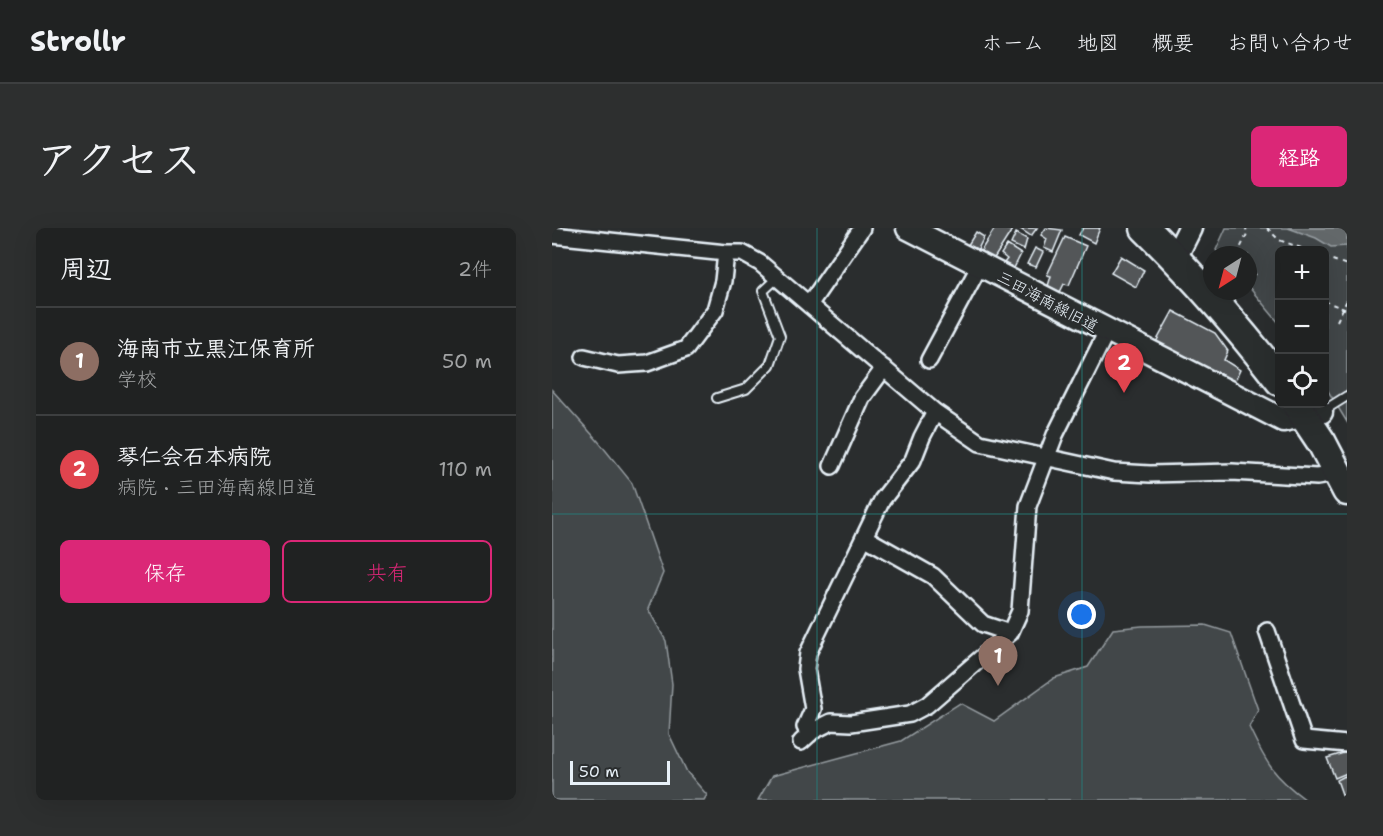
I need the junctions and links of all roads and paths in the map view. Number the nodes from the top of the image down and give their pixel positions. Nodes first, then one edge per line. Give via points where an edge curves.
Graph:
1 (862, 228) edge
2 (908, 228) edge
3 (1145, 228) edge
4 (1246, 228) edge
5 (1267, 228) edge
6 (552, 235) edge
7 (1180, 239) edge
8 (1242, 246) edge
9 (1296, 246) edge
10 (726, 253) junction
11 (1329, 259) edge
12 (1203, 263) edge
13 (980, 265) junction
14 (1347, 265) edge
15 (777, 278) junction
16 (1236, 300) edge
17 (1347, 300) edge
18 (1329, 303) edge
19 (809, 305) junction
20 (1343, 308) junction
21 (1347, 310) edge
22 (1337, 321) dead end
23 (1107, 331) junction
24 (1275, 347) edge
25 (584, 357) dead end
26 (929, 360) dead end
27 (884, 368) junction
28 (1275, 375) edge
29 (1347, 396) edge
30 (717, 398) dead end
31 (1309, 409) edge
32 (935, 412) junction
33 (1046, 458) junction
34 (832, 466) dead end
35 (1345, 473) edge
36 (864, 537) junction
37 (1267, 631) dead end
38 (1010, 633) junction
39 (1347, 744) edge

1 - 19 street
2 - 13 street, 三田海南線旧道
3 - 7 highway
4 - 8 path
5 - 9 path via 1279,240
6 - 10 street
7 - 12 highway
7 - 28 highway via 1230,317
10 - 15 street via 742,253
10 - 25 street via 716,310 686,349 647,363 618,365
11 - 14 path
13 - 23 street, 三田海南線旧道
13 - 26 street
15 - 19 street
15 - 30 lane via 763,291 780,336 770,365 746,389
16 - 24 highway
17 - 20 path
18 - 20 path
19 - 27 street
20 - 21 path
20 - 22 path
23 - 31 street, 三田海南線旧道 via 1283,420
23 - 33 street
27 - 32 street
27 - 34 street via 862,398
29 - 31 lane
31 - 35 highway
32 - 33 street via 980,443
32 - 36 street via 914,460 882,500
33 - 35 street via 1114,472 1150,474 1232,472 1317,477
33 - 38 street via 1028,506 1020,611
36 - 38 street via 933,576 983,624
36 - 38 street via 808,653 806,669 813,709 805,727 806,738 831,722 851,723 910,714 927,705
37 - 39 street via 1304,740

